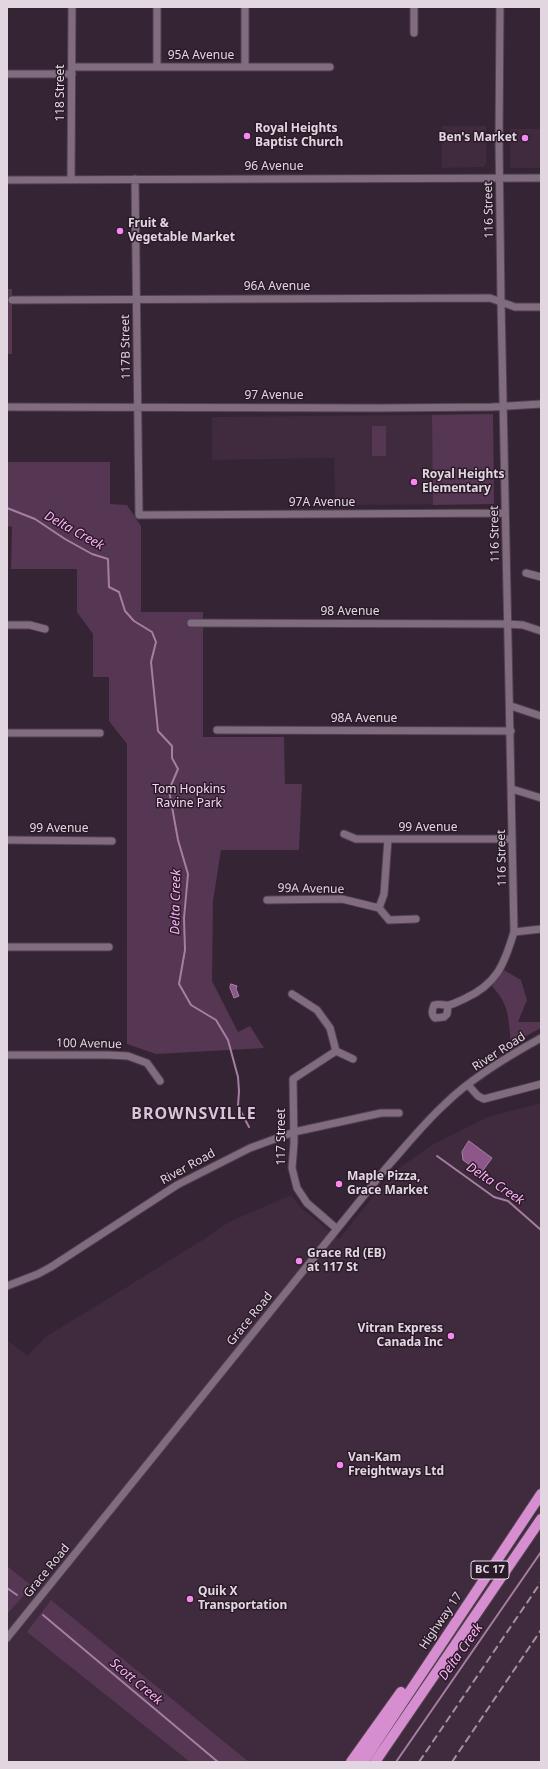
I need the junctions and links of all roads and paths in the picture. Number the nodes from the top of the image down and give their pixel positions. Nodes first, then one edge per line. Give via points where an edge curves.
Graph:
1 (72, 7) edge
2 (158, 7) edge
3 (246, 7) edge
4 (414, 7) edge
5 (500, 7) edge
6 (414, 33) dead end
7 (245, 66) junction
8 (157, 67) junction
9 (330, 67) dead end
10 (72, 70) junction
11 (7, 74) edge
12 (500, 178) junction
13 (541, 178) edge
14 (71, 179) junction
15 (135, 179) junction
16 (7, 180) edge
17 (136, 299) junction
18 (12, 300) dead end
19 (501, 302) junction
20 (541, 307) edge
21 (541, 404) edge
22 (505, 405) junction
23 (7, 407) edge
24 (138, 408) junction
25 (505, 513) junction
26 (139, 514) joint
27 (526, 573) dead end
28 (541, 577) edge
29 (191, 623) dead end
30 (508, 624) junction
31 (7, 625) edge
32 (45, 629) dead end
33 (541, 631) edge
34 (511, 706) junction
35 (541, 716) edge
36 (218, 730) dead end
37 (511, 731) junction
38 (7, 733) edge
39 (100, 734) dead end
40 (512, 789) junction
41 (541, 798) edge
42 (344, 834) dead end
43 (388, 839) junction
44 (512, 839) junction
45 (7, 840) edge
46 (112, 841) dead end
47 (267, 900) dead end
48 (379, 908) junction
49 (416, 918) dead end
50 (541, 929) edge
51 (514, 932) junction
52 (7, 947) edge
53 (109, 947) dead end
54 (292, 994) dead end
55 (448, 1006) dead end
56 (541, 1038) edge
57 (336, 1051) junction
58 (7, 1055) edge
59 (354, 1059) dead end
60 (160, 1080) dead end
61 (541, 1084) edge
62 (468, 1085) junction
63 (399, 1114) dead end
64 (294, 1132) junction
65 (337, 1229) junction
66 (7, 1286) edge
67 (541, 1494) edge
68 (541, 1519) edge
69 (7, 1638) edge
70 (439, 1646) junction
71 (350, 1762) edge
72 (363, 1762) edge
73 (375, 1762) edge

1 - 10 street, 118 Street
2 - 8 street
3 - 7 street
4 - 6 street
5 - 12 street, 116 Street
7 - 8 street, 95A Avenue
7 - 9 street, 95A Avenue
8 - 10 street, 95A Avenue
10 - 11 street, 95A Avenue
10 - 14 street, 118 Street
12 - 13 street, 96 Avenue
12 - 15 street, 96 Avenue
12 - 19 street, 116 Street
14 - 15 street, 96 Avenue
14 - 16 street, 96 Avenue
15 - 17 street, 117B Street
17 - 18 street, 96A Avenue
17 - 19 street, 96A Avenue via 490,298
17 - 24 street, 117B Street
19 - 20 street, 96A Avenue via 515,307
19 - 22 street, 116 Street
21 - 22 street, 97 Avenue
22 - 24 street, 97 Avenue
22 - 25 street, 116 Street
23 - 24 street, 97 Avenue
24 - 26 street, 117B Street
25 - 26 street, 97A Avenue
25 - 30 street, 116 Street
27 - 28 street
29 - 30 street, 98 Avenue
30 - 33 street, 98 Avenue via 523,625
30 - 34 street, 116 Street
31 - 32 street via 30,625
34 - 35 street
34 - 37 street, 116 Street
36 - 37 street, 98A Avenue
37 - 40 street, 116 Street
38 - 39 street
40 - 41 street
40 - 44 street, 116 Street
42 - 43 street, 99 Avenue via 356,839
43 - 44 street, 99 Avenue
43 - 48 street via 384,894
44 - 51 street, 116 Street
45 - 46 street, 99 Avenue
47 - 48 street, 99A Avenue via 342,899
48 - 49 street via 390,920
50 - 51 street
51 - 55 street, 116 Street via 498,972 480,992
52 - 53 street
54 - 57 street via 317,1010 330,1028
56 - 62 street, River Road
57 - 59 street
57 - 64 street, 117 Street via 293,1079
58 - 60 street, 100 Avenue via 134,1057 149,1065
61 - 62 street via 484,1099
62 - 65 street, Grace Road via 445,1103 387,1167
63 - 64 street, River Road via 381,1113
64 - 65 street, 117 Street via 292,1168 297,1188 308,1203
64 - 66 street, River Road via 250,1148 207,1168 178,1184 51,1267
65 - 69 street, Grace Road
67 - 70 highway, Highway 17 / BC 17
68 - 73 highway, Highway 17 / BC 17
70 - 71 highway via 404,1688
70 - 72 highway, Highway 17 / BC 17

